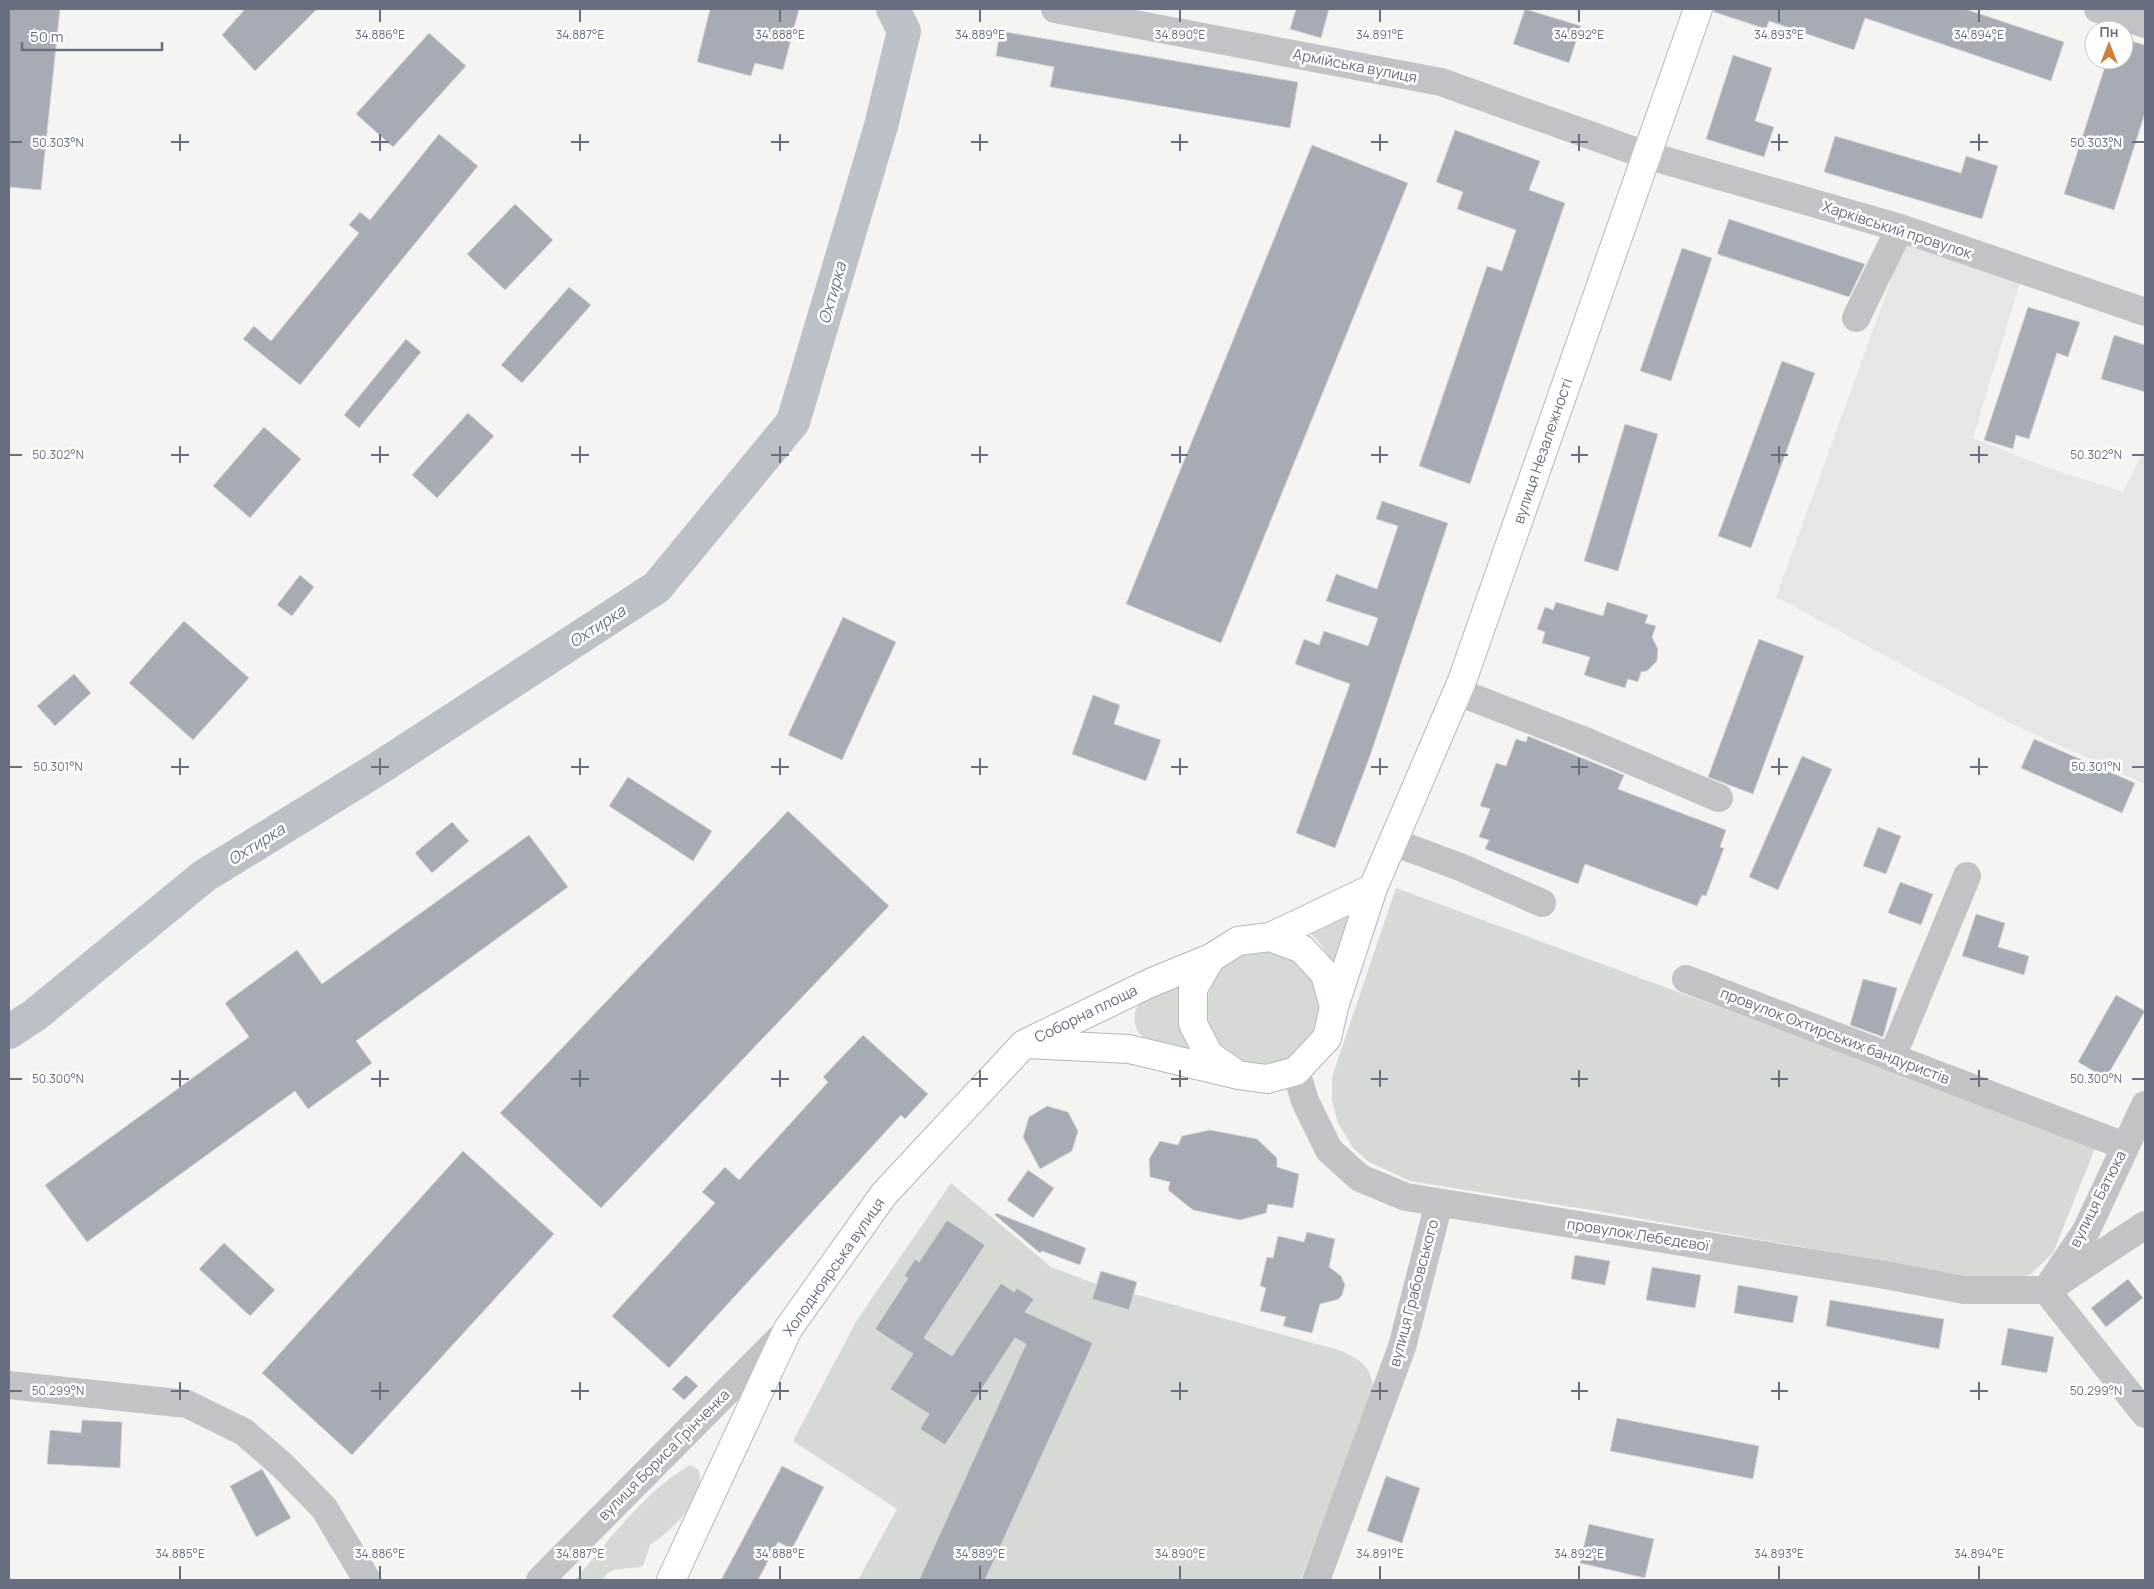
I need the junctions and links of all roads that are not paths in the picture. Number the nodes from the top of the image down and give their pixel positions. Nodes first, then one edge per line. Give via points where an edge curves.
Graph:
1 (1055, 9) edge
2 (1698, 9) edge
3 (2098, 9) edge
4 (1160, 18) edge
5 (2145, 24) edge
6 (1646, 155) junction
7 (1900, 228) junction
8 (2145, 312) edge
9 (1856, 318) dead end
10 (1458, 692) junction
11 (1719, 798) dead end
12 (1393, 842) junction
13 (1967, 876) dead end
14 (1372, 888) junction
15 (1542, 903) dead end
16 (1270, 937) junction
17 (1211, 958) junction
18 (1686, 979) dead end
19 (1334, 1007) junction
20 (1024, 1044) junction
21 (1892, 1057) junction
22 (1296, 1071) junction
23 (1238, 1075) junction
24 (2145, 1105) edge
25 (2125, 1146) junction
26 (1438, 1203) junction
27 (2145, 1225) edge
28 (2046, 1290) junction
29 (788, 1329) junction
30 (9, 1385) edge
31 (2145, 1414) edge
32 (366, 1580) edge
33 (540, 1580) edge
34 (671, 1580) edge
35 (1316, 1580) edge

1 - 4 street, Армійська вулиця
2 - 6 main road, вулиця Незалежності
3 - 5 street
4 - 6 street, Армійська вулиця via 1441,82
6 - 7 street, Харківський провулок
6 - 10 main road, вулиця Незалежності
7 - 8 street, Харківський провулок
7 - 9 street
10 - 11 street
10 - 12 main road, вулиця Незалежності
12 - 14 main road, вулиця Незалежності
12 - 15 street via 1460,866
13 - 21 street
14 - 16 main road, Соборна площа
14 - 19 main road, Соборна площа
16 - 17 main road, Соборна площа via 1238,941
16 - 19 main road, Соборна площа via 1302,949 1308,955 1325,974
17 - 20 main road, Соборна площа via 1150,983
17 - 23 main road, Соборна площа via 1193,988 1193,1024 1209,1055
18 - 21 street, провулок Охтирських бандуристів
19 - 22 main road, Соборна площа via 1327,1038
20 - 23 main road, Соборна площа via 1129,1049
20 - 29 main road, Холодноярська вулиця via 884,1194
21 - 25 street, провулок Охтирських бандуристів
22 - 23 main road, Соборна площа via 1267,1079
22 - 26 street, провулок Лебєдєвої via 1305,1101 1329,1150 1360,1178 1406,1197
24 - 25 street, вулиця Батюка
25 - 28 street, вулиця Батюка via 2086,1231
26 - 28 street, провулок Лебєдєвої via 1964,1290
26 - 35 street, вулиця Грабовського via 1402,1347
27 - 28 street
28 - 31 street
29 - 33 street, вулиця Бориса Грінченка
29 - 34 main road, Холодноярська вулиця
30 - 32 street via 187,1404 244,1432 324,1508

